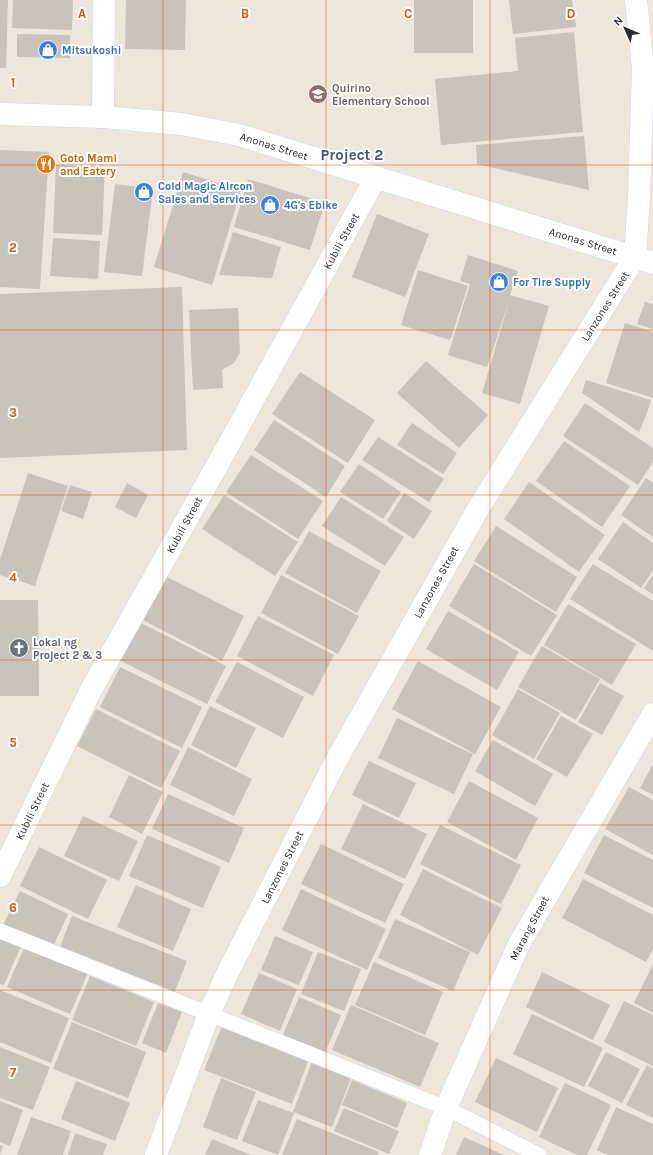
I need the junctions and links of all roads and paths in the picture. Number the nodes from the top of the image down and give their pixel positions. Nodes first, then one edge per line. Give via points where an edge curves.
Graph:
1 (104, 0) edge
2 (636, 0) edge
3 (0, 114) edge
4 (103, 117) junction
5 (376, 177) junction
6 (644, 260) edge
7 (653, 714) edge
8 (0, 876) edge
9 (0, 931) edge
10 (209, 1014) junction
11 (446, 1108) junction
12 (156, 1155) edge
13 (430, 1155) edge
14 (539, 1155) edge

1 - 4 street
2 - 6 street, Lanzones Street via 643,68 639,197
3 - 4 street, Anonas Street
4 - 5 street, Anonas Street via 182,124 239,135
5 - 6 street, Anonas Street
5 - 8 street, Kubili Street via 91,690
6 - 10 street, Lanzones Street via 474,516 338,756
7 - 11 street, Marang Street via 519,944
9 - 10 lane
10 - 11 lane
10 - 12 street, Lanzones Street
11 - 13 street, Marang Street
11 - 14 lane

